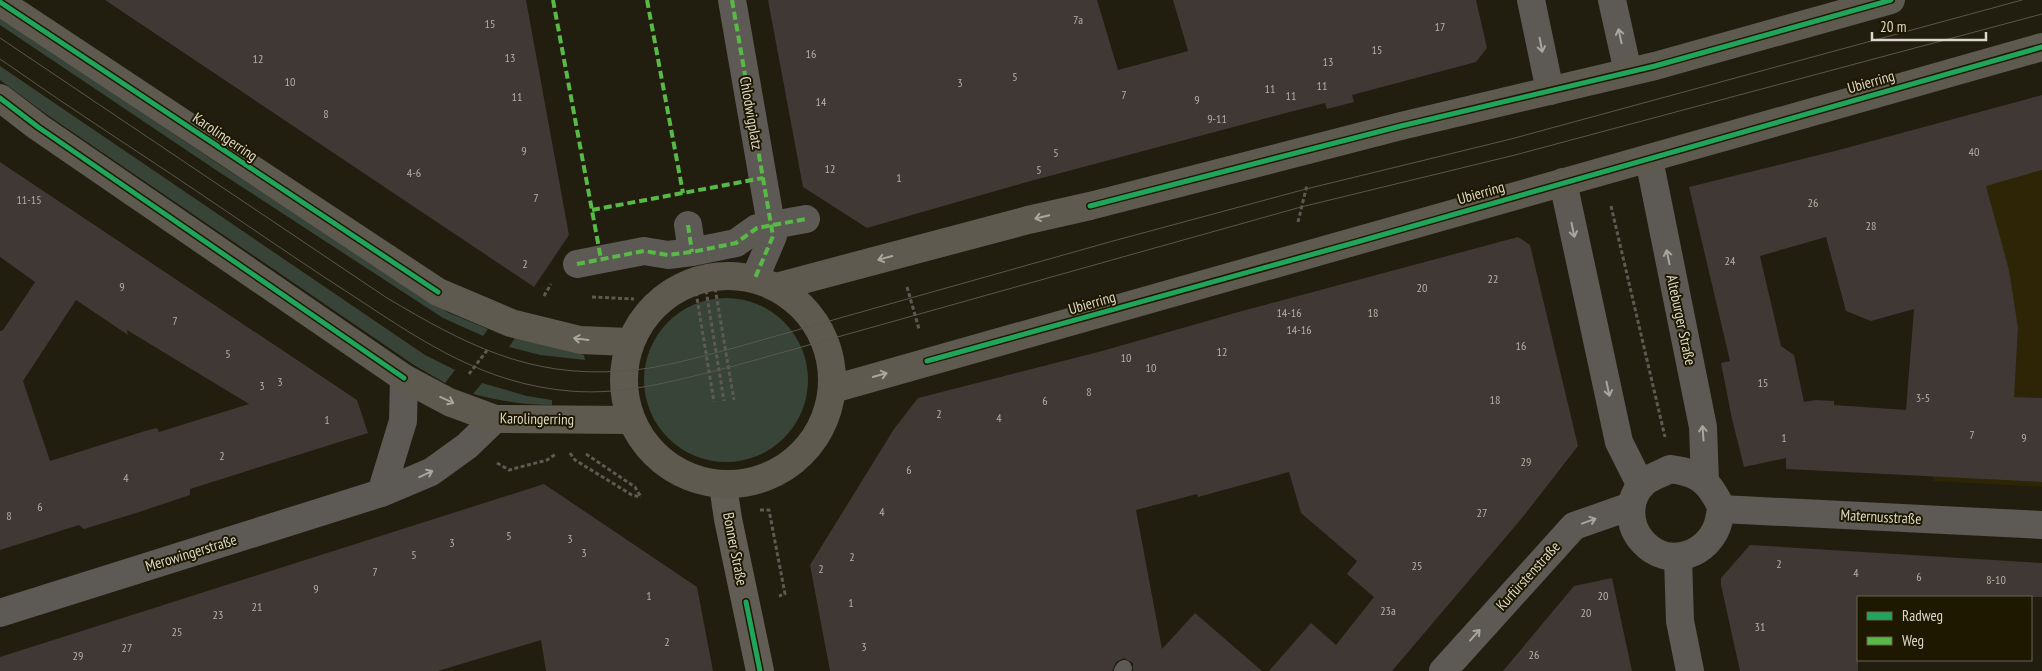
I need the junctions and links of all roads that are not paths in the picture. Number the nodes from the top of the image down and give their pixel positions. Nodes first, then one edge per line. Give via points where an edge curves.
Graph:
1 (732, 0) edge
2 (1531, 0) edge
3 (1612, 0) edge
4 (1891, 0) edge
5 (0, 2) edge
6 (2042, 47) edge
7 (1628, 72) junction
8 (1550, 91) junction
9 (0, 98) edge
10 (1649, 159) junction
11 (1563, 182) junction
12 (806, 219) dead end
13 (688, 225) dead end
14 (771, 226) junction
15 (577, 264) dead end
16 (696, 268) junction
17 (765, 282) junction
18 (630, 342) junction
19 (404, 378) junction
20 (833, 389) junction
21 (495, 419) junction
22 (630, 420) junction
23 (1705, 482) junction
24 (723, 486) junction
25 (382, 493) junction
26 (1636, 496) junction
27 (1721, 509) junction
28 (2042, 525) edge
29 (1678, 558) junction
30 (0, 613) edge
31 (760, 671) edge
32 (1443, 671) edge
33 (1690, 671) edge

1 - 14 street, Chlodwigplatz
2 -> 8 street
7 -> 3 street
4 - 7 main road
18 -> 5 main road, Karolingerring via 580,340 511,323 438,292
6 - 10 main road, Ubierring
7 - 8 main road
8 -> 17 main road via 1090,206
9 - 19 main road, Karolingerring
10 - 11 main road, Ubierring
23 -> 10 street, Alteburger Straße via 1703,427
20 -> 11 main road, Ubierring
11 -> 26 street via 1620,442
12 - 14 street
13 - 16 street
14 - 16 street via 757,228
14 - 17 street, Chlodwigplatz via 773,236
15 - 16 street via 644,251 668,255
17 - 18 main road via 724,275 694,280 667,294 645,315
17 - 20 main road via 799,302 817,324 832,364
18 - 22 main road via 622,390
19 -> 21 main road, Karolingerring via 448,402
19 - 25 street via 403,421
20 - 24 main road via 822,428 798,459 763,479
21 - 22 main road, Karolingerring
25 -> 21 street, Merowingerstraße via 431,472 467,446
22 - 24 main road via 651,452 673,470
23 - 26 street via 1692,474 1670,469 1647,480
23 - 27 street
24 - 31 main road, Bonner Straße
25 - 30 street, Merowingerstraße
26 - 29 street via 1632,518 1638,538 1649,549 1666,557
32 -> 26 street, Kurfürstenstraße via 1574,526
27 - 28 street, Maternusstraße
27 - 29 street via 1716,529 1708,542 1696,553
29 - 33 street via 1680,622

